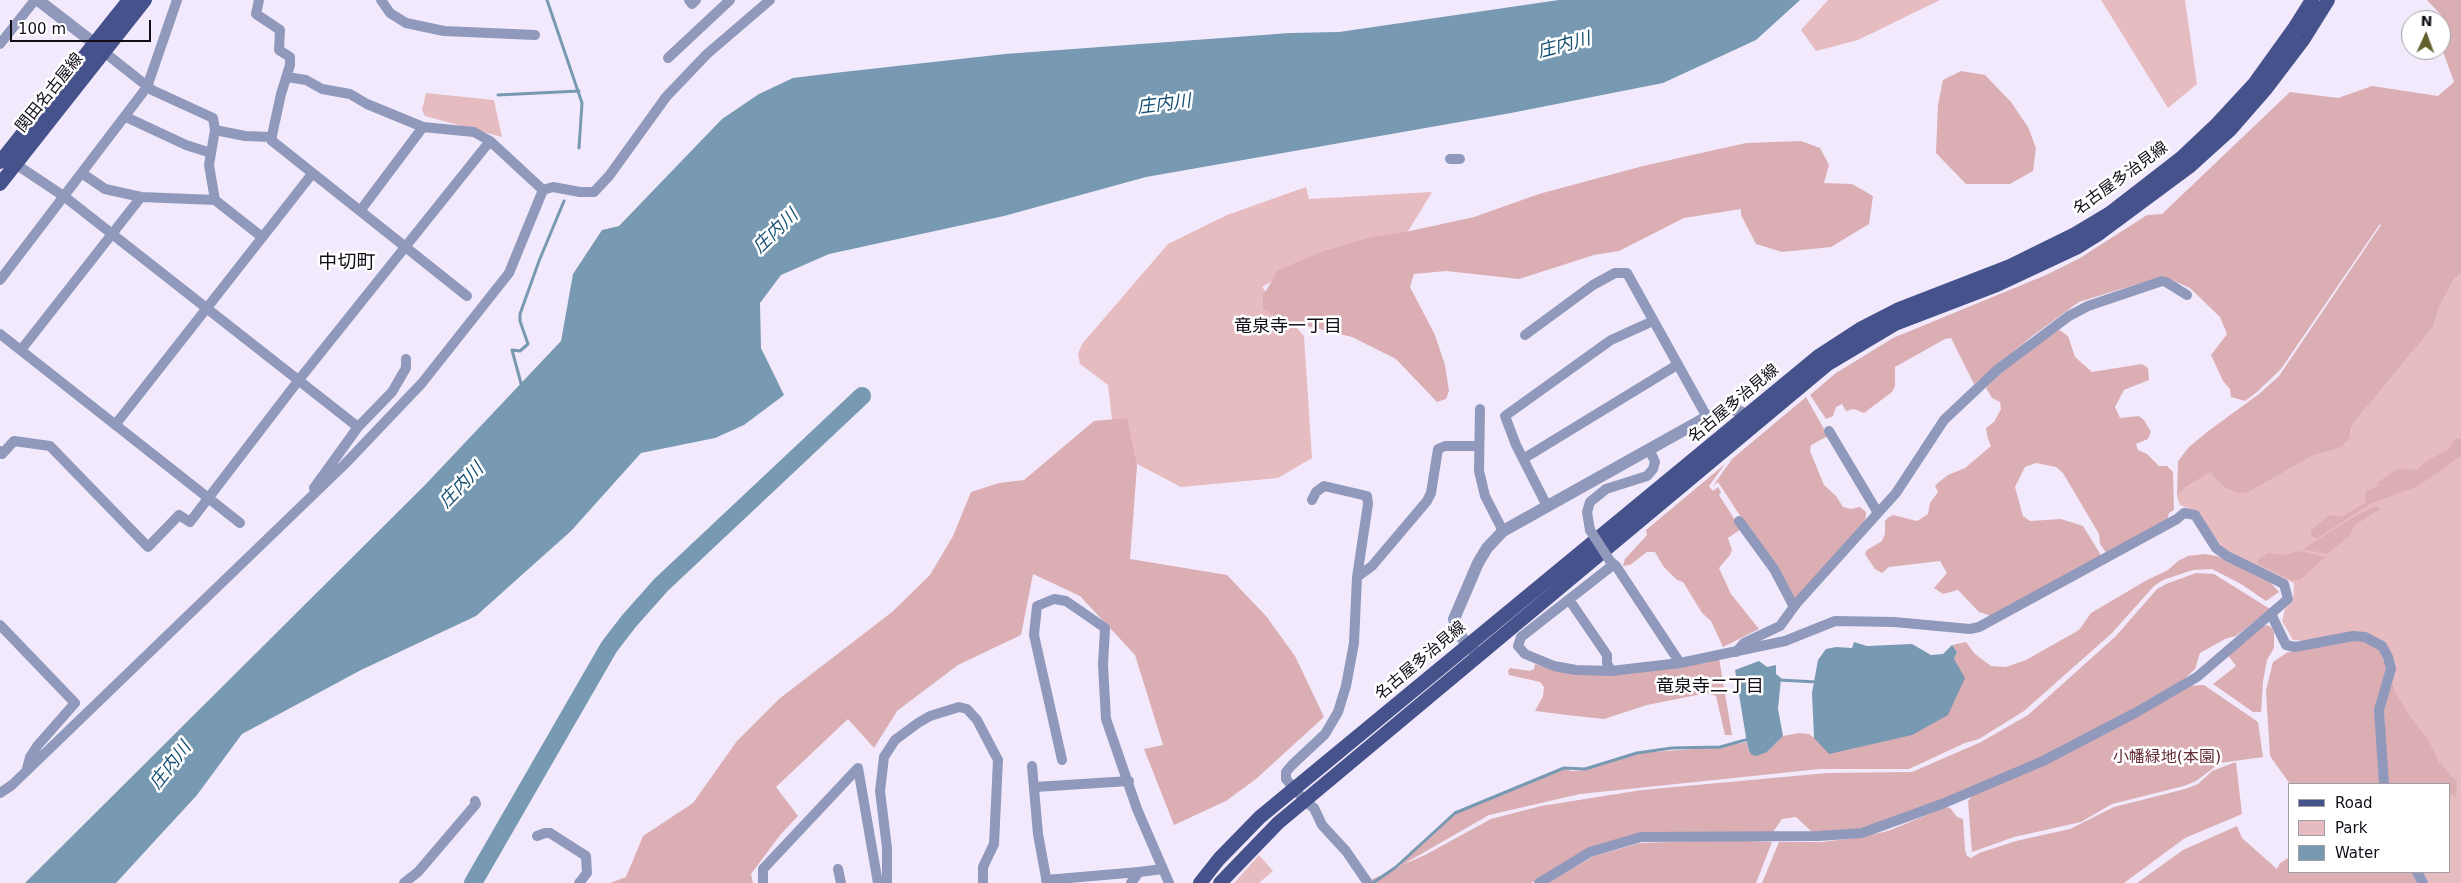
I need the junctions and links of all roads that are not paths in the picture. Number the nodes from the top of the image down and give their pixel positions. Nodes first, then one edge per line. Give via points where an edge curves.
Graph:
1 (36, 0) edge
2 (129, 0) edge
3 (145, 0) edge
4 (258, 0) edge
5 (381, 0) edge
6 (689, 0) edge
7 (696, 0) edge
8 (730, 0) edge
9 (770, 0) edge
10 (2312, 0) edge
11 (2328, 0) edge
12 (175, 1) edge
13 (535, 35) dead end
14 (0, 44) edge
15 (100, 49) junction
16 (668, 58) dead end
17 (287, 77) junction
18 (147, 87) junction
19 (126, 117) junction
20 (424, 126) junction
21 (215, 130) junction
22 (272, 137) junction
23 (490, 141) junction
24 (211, 153) junction
25 (5, 159) edge
26 (83, 174) junction
27 (312, 174) junction
28 (0, 184) edge
29 (543, 190) junction
30 (141, 196) junction
31 (65, 197) junction
32 (215, 200) junction
33 (360, 211) junction
34 (112, 233) junction
35 (262, 237) junction
36 (406, 248) junction
37 (0, 280) edge
38 (2187, 295) dead end
39 (467, 296) dead end
40 (206, 308) junction
41 (1653, 321) junction
42 (0, 334) edge
43 (1525, 335) dead end
44 (20, 350) junction
45 (406, 359) dead end
46 (1677, 365) junction
47 (298, 381) junction
48 (1480, 409) dead end
49 (1707, 416) junction
50 (1747, 416) junction
51 (115, 425) junction
52 (358, 427) junction
53 (1829, 431) dead end
54 (1478, 446) junction
55 (0, 451) edge
56 (1650, 451) junction
57 (1523, 459) junction
58 (208, 500) junction
59 (1312, 500) dead end
60 (302, 504) junction
61 (1547, 506) junction
62 (1878, 513) junction
63 (1739, 521) dead end
64 (240, 523) dead end
65 (1503, 531) junction
66 (1611, 563) junction
67 (1357, 577) junction
68 (1570, 601) junction
69 (1794, 607) junction
70 (2270, 614) junction
71 (0, 625) edge
72 (1467, 645) junction
73 (1736, 652) junction
74 (1480, 654) junction
75 (1680, 662) junction
76 (1611, 671) junction
77 (1062, 760) dead end
78 (1032, 766) dead end
79 (27, 770) junction
80 (1128, 781) junction
81 (2384, 783) edge
82 (1034, 787) junction
83 (1294, 789) junction
84 (0, 793) edge
85 (476, 801) dead end
86 (1304, 801) junction
87 (537, 836) dead end
88 (838, 869) dead end
89 (1163, 869) junction
90 (1139, 872) junction
91 (878, 878) edge
92 (1047, 882) edge
93 (404, 883) edge
94 (579, 883) edge
95 (763, 883) edge
96 (841, 883) edge
97 (869, 883) edge
98 (888, 883) edge
99 (983, 883) edge
100 (1131, 883) edge
101 (1169, 883) edge
102 (1200, 883) edge
103 (1220, 883) edge
104 (1368, 883) edge
105 (1539, 883) edge

1 - 14 street
1 - 15 street
2 - 15 main road, 関田名古屋線
3 - 15 main road, 関田名古屋線
4 - 17 street via 256,14 280,30 279,50 290,57
5 - 13 street via 390,13 406,23 444,31
6 - 7 street via 692,4
8 - 16 street
9 - 29 street via 707,54 666,97 610,176 594,192 553,187
10 - 50 main road, 名古屋多治見線 via 2296,28 2254,84 2218,124 2181,158 2110,213 2032,256 1899,309 1860,329 1820,355
11 - 74 main road, 名古屋多治見線 via 2265,90 2190,167 2076,248 1997,285 1895,324 1828,364
12 - 18 street
15 - 18 street
15 - 25 main road, 関田名古屋線
17 - 20 street via 350,94
17 - 22 street
18 - 19 street
18 - 21 street via 207,114 215,121
19 - 24 street
19 - 26 street
20 - 23 street via 474,132
20 - 33 street
21 - 22 street
21 - 24 street
22 - 27 street via 277,147
23 - 29 street
23 - 36 street
24 - 32 street via 210,171
25 - 28 main road, 関田名古屋線
25 - 31 street
26 - 30 street via 105,188
26 - 31 street
27 - 33 street
27 - 35 street
29 - 60 street via 508,273 489,299 422,383
30 - 32 street
30 - 34 street
31 - 34 street
31 - 37 street
32 - 35 street
33 - 36 street
34 - 40 street
34 - 44 street
35 - 40 street
36 - 39 street
36 - 47 street
38 - 62 street via 2162,281 2088,306 2069,316 1997,370 1944,420 1896,493
40 - 47 street
40 - 51 street
41 - 43 street via 1627,274 1622,272 1579,294
41 - 46 street
41 - 57 street via 1611,340 1505,416
42 - 44 street
44 - 51 street
45 - 52 street via 406,368 392,392
46 - 49 street
46 - 57 street
47 - 52 street
47 - 58 street
48 - 54 street
49 - 50 street via 1732,408
49 - 56 street
50 - 72 main road, 名古屋多治見線
51 - 58 street
52 - 60 street
53 - 62 street
54 - 65 street via 1485,496
54 - 67 street via 1445,446 1438,450 1427,501 1372,566
55 - 58 street via 2,454 14,441 50,446 148,547 179,515 190,522
56 - 61 street
56 - 66 street, bridge via 1655,462 1647,476 1606,489 1590,502 1587,512 1590,530
57 - 61 street
58 - 64 street
59 - 67 street via 1324,486 1368,496
60 - 79 street
61 - 65 street
62 - 69 street
63 - 69 street via 1774,569
65 - 72 street via 1486,548 1454,619
66 - 68 street
66 - 75 street
67 - 83 street via 1354,643 1346,686 1338,712 1326,734 1286,772 1286,779
68 - 76 street via 1607,655 1606,663
68 - 76 street via 1522,638 1518,646 1525,654 1554,666
69 - 73 street via 1780,626 1744,642
70 - 73 street via 2288,599 2284,584 2227,556 2216,548 2195,515 2184,513 1979,627 1835,621 1785,641
70 - 81 street via 2286,645 2296,647 2353,636 2365,637 2382,646 2391,669 2379,710
70 - 105 street via 2197,677 2135,713 2043,761 1862,834 1641,837 1590,852
71 - 79 street via 75,702 38,745
72 - 74 street
72 - 83 main road, 名古屋多治見線
73 - 75 street
74 - 86 main road, 名古屋多治見線
75 - 76 street
77 - 80 street via 1034,634 1037,606 1054,599 1066,600 1105,628 1106,719
78 - 82 street
79 - 84 street
80 - 82 street
80 - 89 street
82 - 92 street
83 - 86 street
83 - 102 main road, 名古屋多治見線 via 1246,830
85 - 93 street via 424,865
86 - 103 main road, 名古屋多治見線 via 1263,836
86 - 104 street via 1314,808 1322,825 1346,851
87 - 94 street via 550,833 586,856 587,873
88 - 96 street
89 - 90 street
89 - 101 street
90 - 92 street
90 - 100 street
91 - 95 street via 858,768 763,869
91 - 97 street
98 - 99 street via 880,791 884,757 895,740 918,723 959,707 967,709 977,720 998,760 994,844 983,867

